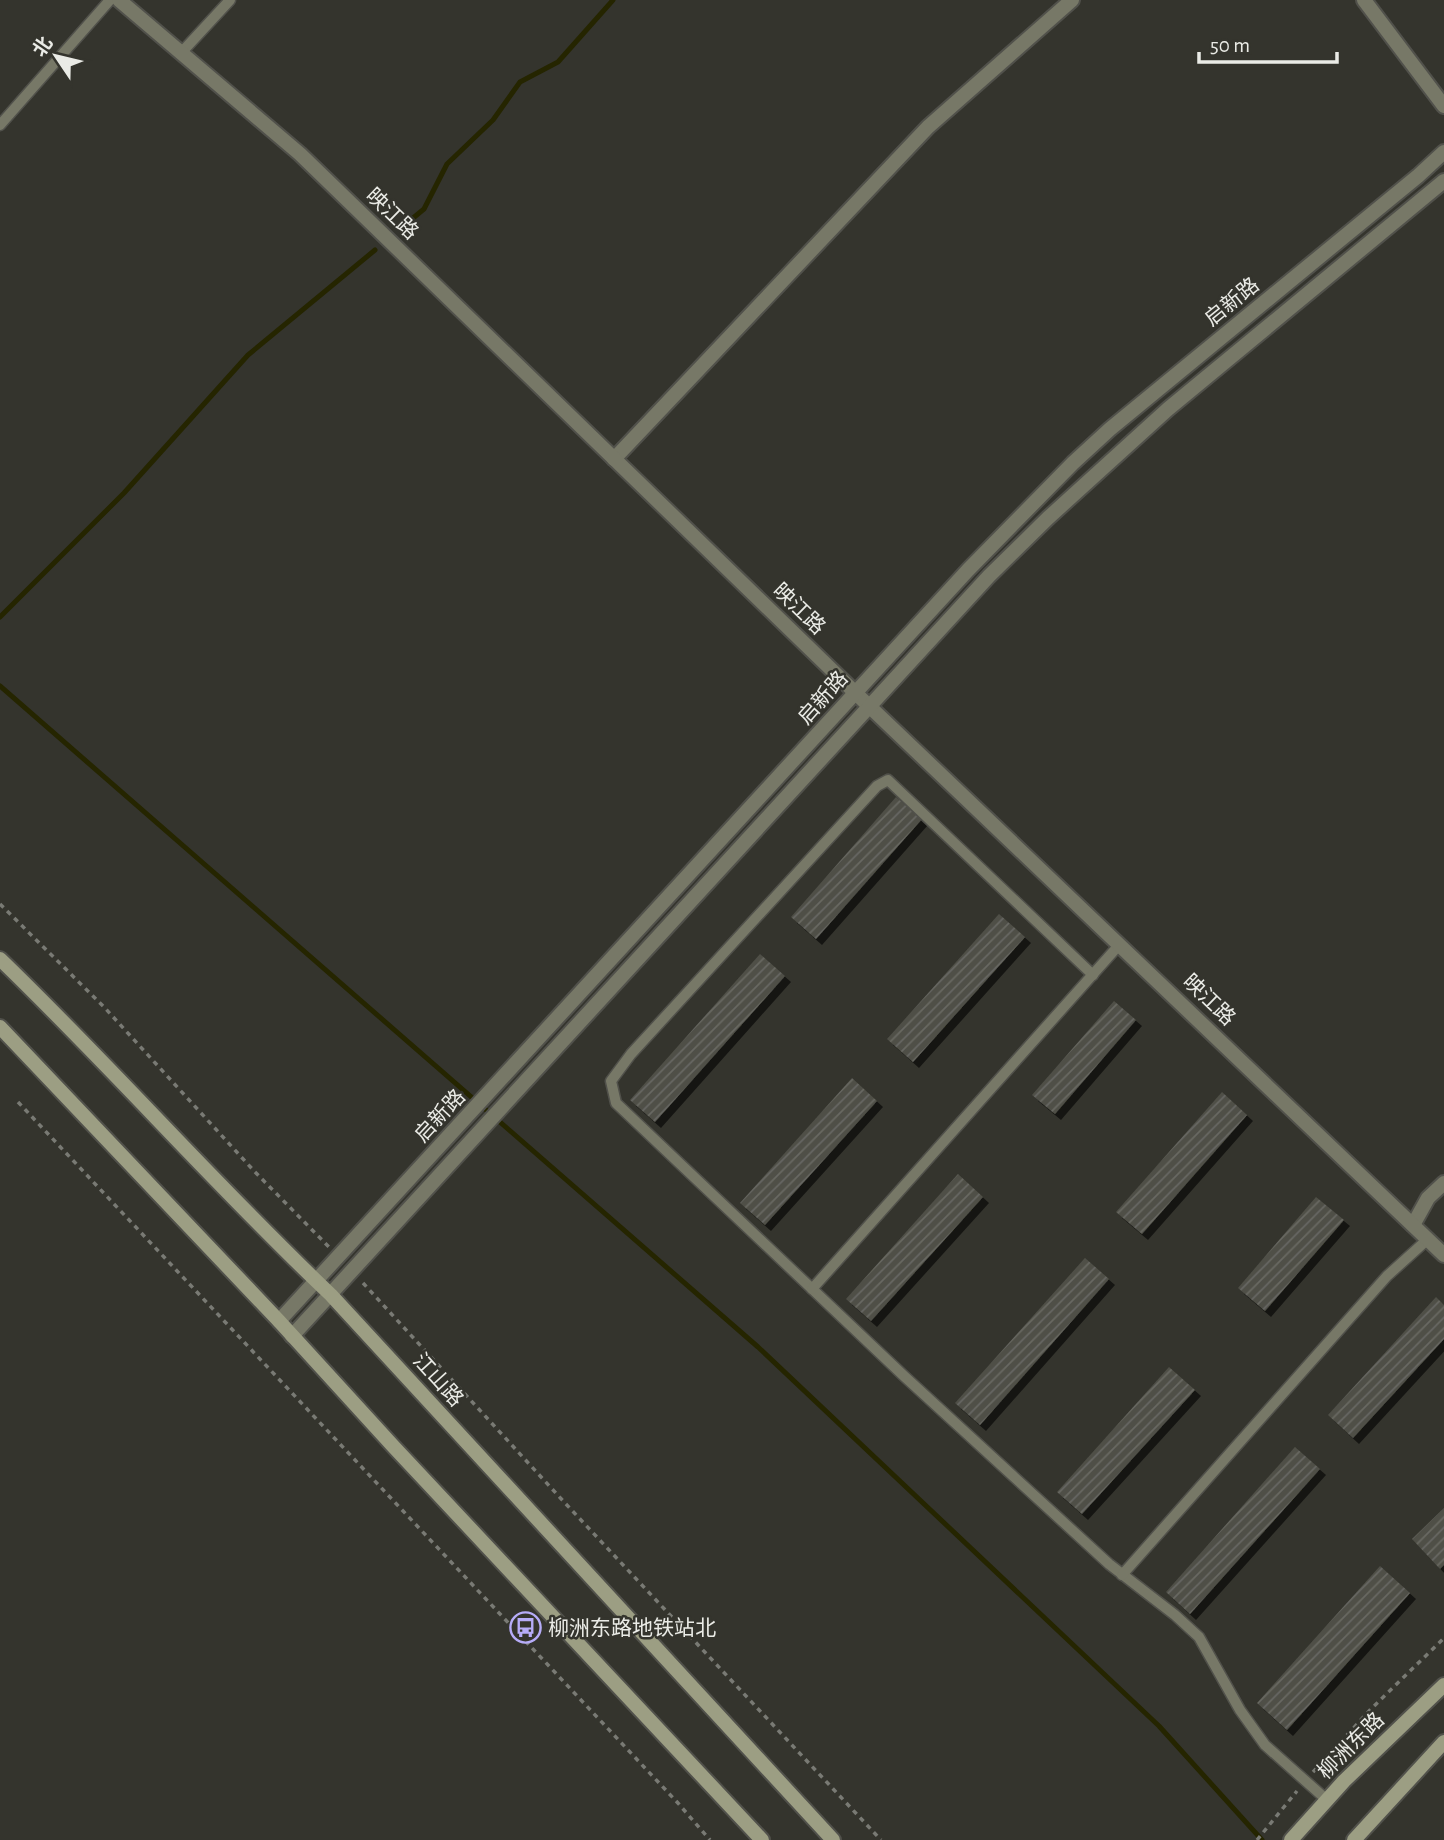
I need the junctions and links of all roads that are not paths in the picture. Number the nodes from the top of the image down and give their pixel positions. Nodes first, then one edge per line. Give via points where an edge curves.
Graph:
1 (110, 0) edge
2 (119, 0) edge
3 (230, 0) edge
4 (1072, 0) edge
5 (1364, 0) edge
6 (181, 53) junction
7 (1444, 106) edge
8 (0, 125) edge
9 (1444, 152) edge
10 (1444, 181) edge
11 (614, 459) junction
12 (856, 693) junction
13 (869, 706) junction
14 (1120, 944) junction
15 (0, 959) edge
16 (1093, 975) junction
17 (0, 1027) edge
18 (1444, 1183) edge
19 (1413, 1225) junction
20 (1427, 1239) junction
21 (1444, 1255) edge
22 (316, 1281) junction
23 (812, 1289) junction
24 (331, 1294) junction
25 (279, 1321) junction
26 (292, 1336) junction
27 (1122, 1575) junction
28 (1444, 1685) edge
29 (1444, 1742) edge
30 (1326, 1800) junction
31 (1295, 1835) edge
32 (762, 1840) edge
33 (833, 1840) edge
34 (1354, 1840) edge

1 - 8 lane
2 - 6 street, 映江路
3 - 6 lane
4 - 11 street via 928,127
5 - 7 street
6 - 11 street, 映江路 via 300,154
9 - 12 street, 启新路 via 1092,446 968,570
10 - 13 street, 启新路 via 1097,473 989,576
11 - 12 street, 映江路
12 - 13 street, 映江路
12 - 22 street, 启新路
13 - 14 street, 映江路
13 - 24 street, 启新路
14 - 16 lane
14 - 19 street, 映江路
15 - 22 main road, 江山路
16 - 23 lane
16 - 23 lane via 888,780 877,786 631,1054 611,1081 616,1103
17 - 25 main road
18 - 19 street via 1428,1198
19 - 20 street, 映江路
20 - 21 street, 映江路
20 - 27 lane via 1387,1276
22 - 24 main road, 江山路
22 - 25 street, 启新路
23 - 27 lane
24 - 26 street, 启新路
24 - 33 main road, 江山路
25 - 26 main road
26 - 32 main road
27 - 30 lane via 1199,1637 1265,1745
28 - 30 main road, 柳洲东路
29 - 34 main road
30 - 31 main road, 柳洲东路

